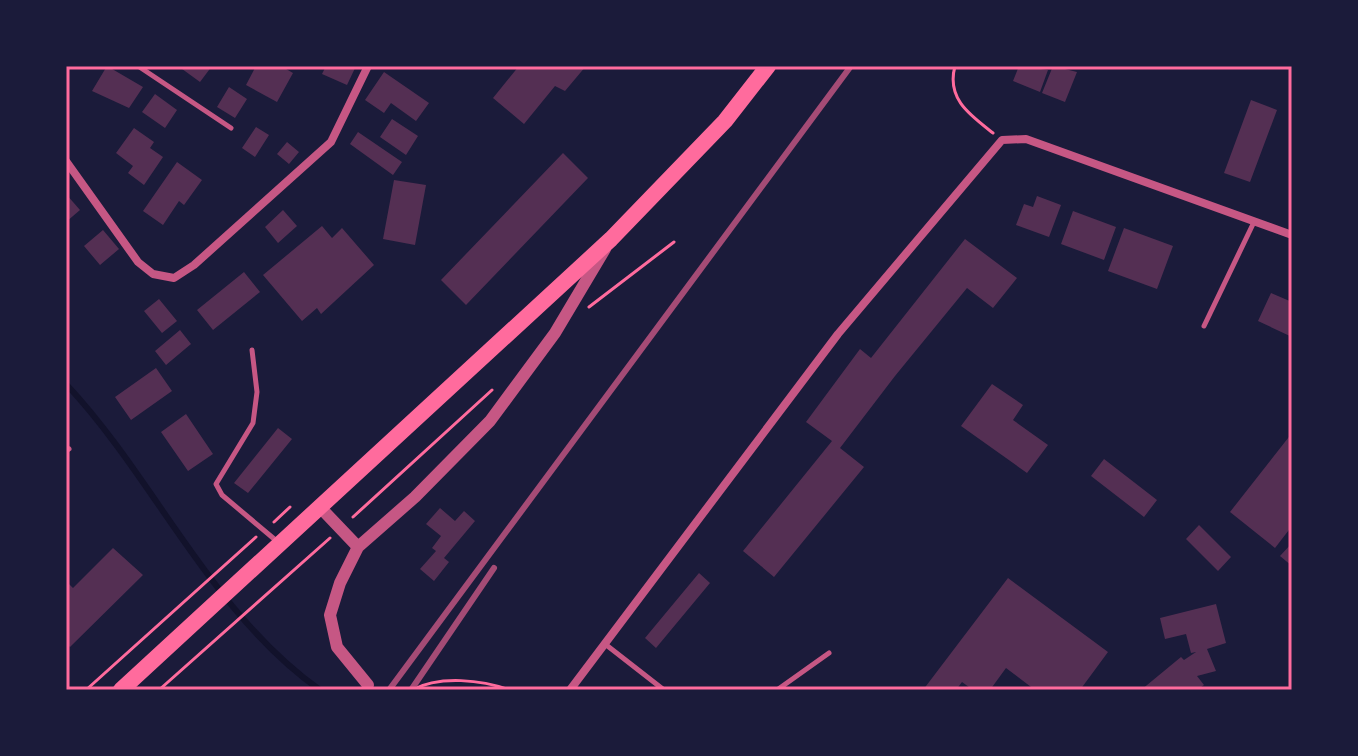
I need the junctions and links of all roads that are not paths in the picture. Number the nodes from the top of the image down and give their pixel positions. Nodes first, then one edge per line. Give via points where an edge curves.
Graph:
1 (138, 66) edge
2 (368, 66) edge
3 (768, 66) edge
4 (231, 128) dead end
5 (66, 161) edge
6 (1254, 221) junction
7 (1292, 235) edge
8 (611, 239) junction
9 (1204, 326) dead end
10 (252, 350) dead end
11 (319, 506) junction
12 (279, 544) junction
13 (358, 547) junction
14 (604, 644) junction
15 (829, 653) dead end
16 (368, 685) dead end
17 (121, 690) edge
18 (570, 690) edge
19 (664, 690) edge
20 (777, 690) edge

1 - 4 lane
2 - 5 street via 331,142 174,278 153,274 138,262
3 - 8 highway via 725,121
6 - 7 street
6 - 9 lane
6 - 14 street via 1026,139 1002,140 838,334
8 - 11 highway
8 - 13 street via 555,333 490,421
10 - 12 lane via 257,392 253,423 216,484
11 - 12 highway
11 - 13 street
12 - 17 highway
13 - 16 street via 330,615 337,647
14 - 18 street
14 - 19 lane
15 - 20 lane

